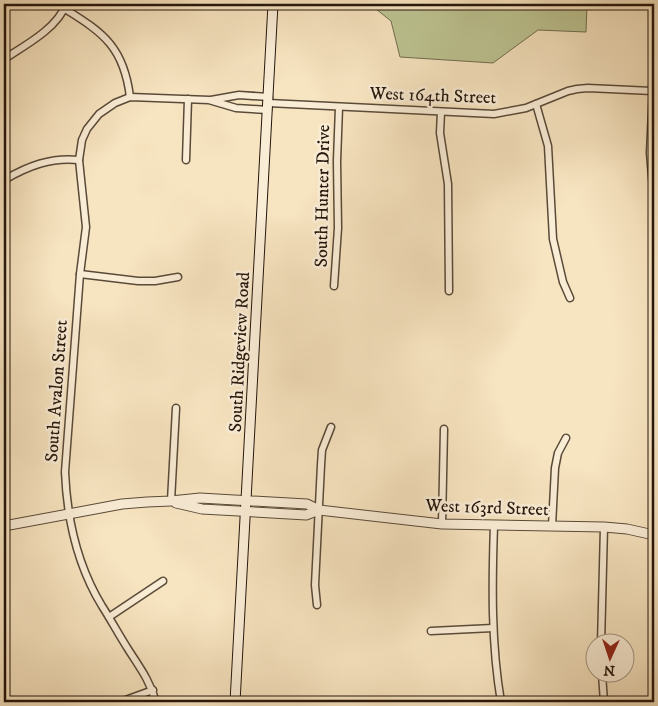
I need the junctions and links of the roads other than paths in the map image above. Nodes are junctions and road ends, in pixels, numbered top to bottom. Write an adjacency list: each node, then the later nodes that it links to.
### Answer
1 (273, 4): 9 (street, South Ridgeview Road)
2 (65, 6): 3 (street); 6 (street)
3 (4, 59)
4 (654, 67): 5 (street)
5 (652, 91): 10 (street, West 164th Street); 16 (street)
6 (130, 97): 7 (street, West 164th Street); 13 (street, West 164th Street)
7 (188, 99): 8 (street, West 164th Street); 14 (street)
8 (210, 100): 9 (street, West 164th Street); 9 (street, West 164th Street)
9 (268, 103): 11 (street, West 164th Street); 27 (street, South Ridgeview Road)
10 (536, 104): 12 (street, West 164th Street); 21 (street)
11 (339, 107): 12 (street, West 164th Street); 19 (street, South Hunter Drive)
12 (441, 112): 20 (street)
13 (79, 160): 15 (street); 17 (street, South Avalon Street)
14 (186, 160)
15 (4, 180)
16 (654, 201)
17 (80, 274): 18 (street); 30 (street, South Avalon Street)
18 (178, 277)
19 (334, 286)
20 (448, 291)
21 (570, 298)
22 (176, 408): 26 (street)
23 (331, 427): 28 (street)
24 (444, 429): 31 (street)
25 (566, 438): 34 (street)
26 (171, 501): 27 (street, West 163rd Street); 29 (street, West 163rd Street); 30 (street, West 163rd Street)
27 (247, 501): 28 (street, West 163rd Street); 29 (street, South Ridgeview Road)
28 (318, 510): 29 (street, West 163rd Street); 31 (street, West 163rd Street); 38 (street)
29 (246, 512): 47 (street, South Ridgeview Road)
30 (69, 515): 33 (street, West 163rd Street); 39 (street, South Avalon Street)
31 (442, 524): 32 (street, West 163rd Street)
32 (494, 525): 34 (street, West 163rd Street); 40 (street)
33 (4, 526)
34 (552, 526): 35 (street, West 163rd Street)
35 (604, 527): 36 (street, West 163rd Street); 42 (street)
36 (654, 535)
37 (163, 581): 39 (street)
38 (317, 605)
39 (109, 617): 44 (street, South Avalon Street)
40 (493, 628): 41 (street); 48 (street)
41 (431, 631)
42 (601, 634)
43 (603, 684): 49 (street)
44 (153, 690): 45 (street); 46 (street, South Avalon Street)
45 (120, 702)
46 (156, 702)
47 (235, 702)
48 (501, 702)
49 (604, 702)

